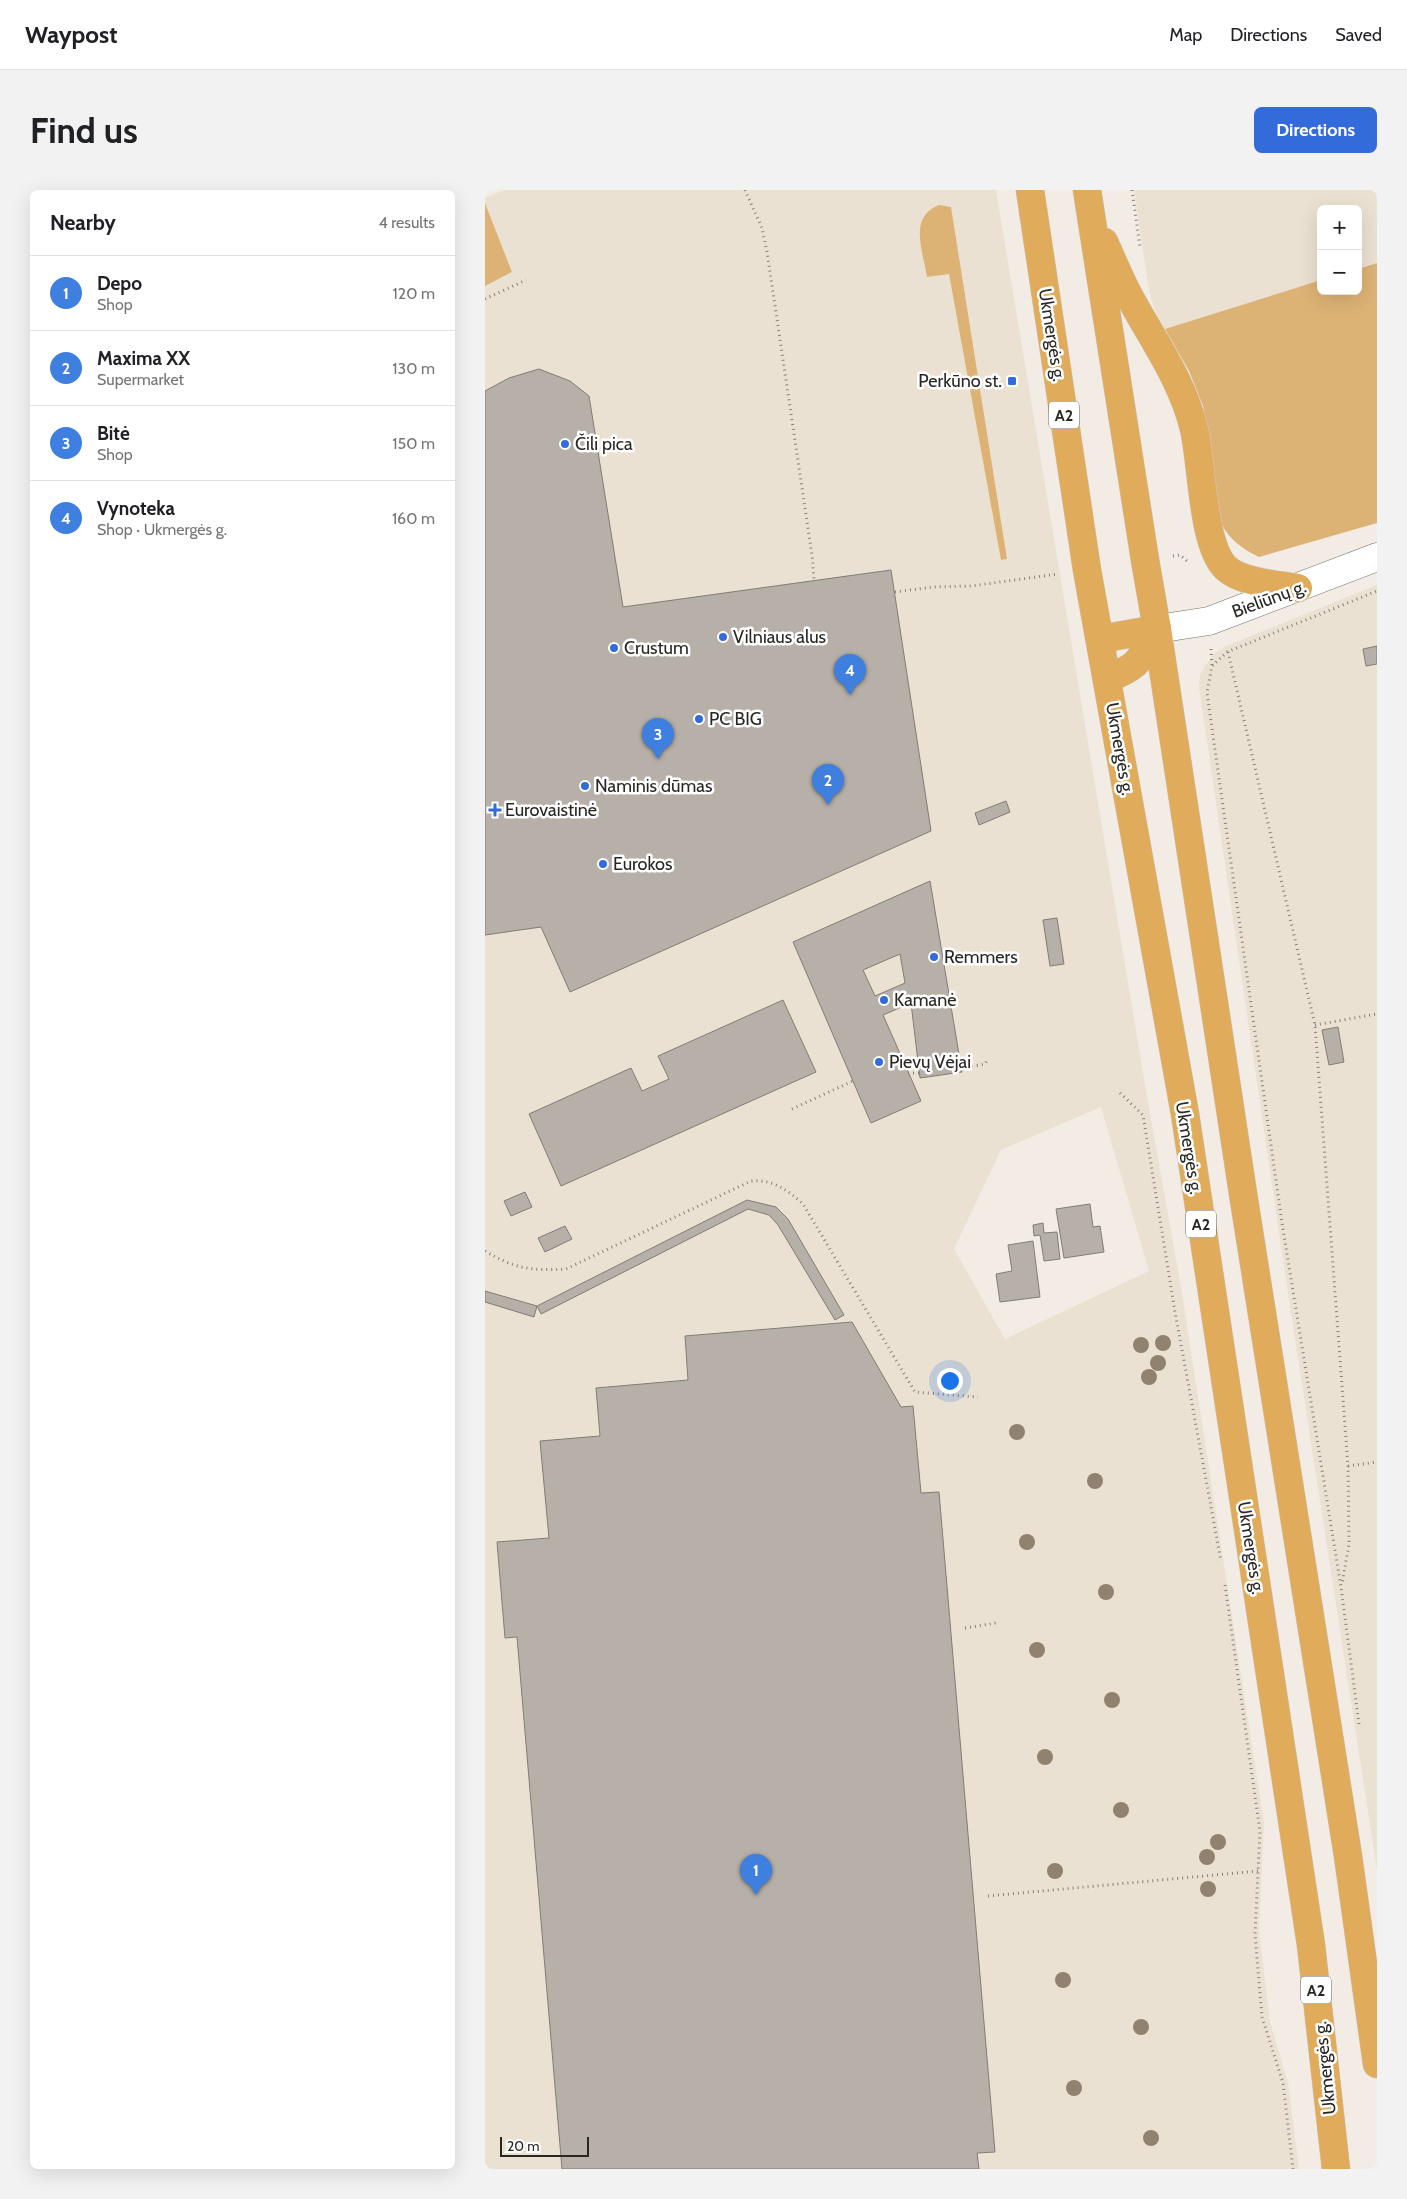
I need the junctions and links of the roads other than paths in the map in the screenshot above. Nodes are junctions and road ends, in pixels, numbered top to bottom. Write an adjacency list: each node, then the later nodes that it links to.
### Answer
1 (1029, 190): 6 (highway, Ukmergės g. / A2)
2 (1089, 202): 4 (highway); 5 (highway)
3 (1377, 558): 4 (street, Bieliūnų g.)
4 (1298, 588): 5 (street, Bieliūnų g.)
5 (1157, 629): 6 (highway); 7 (highway); 8 (highway)
6 (1100, 639): 7 (highway, Ukmergės g. / A2)
7 (1107, 680): 9 (highway, Ukmergės g. / A2)
8 (1377, 2064)
9 (1336, 2169)

